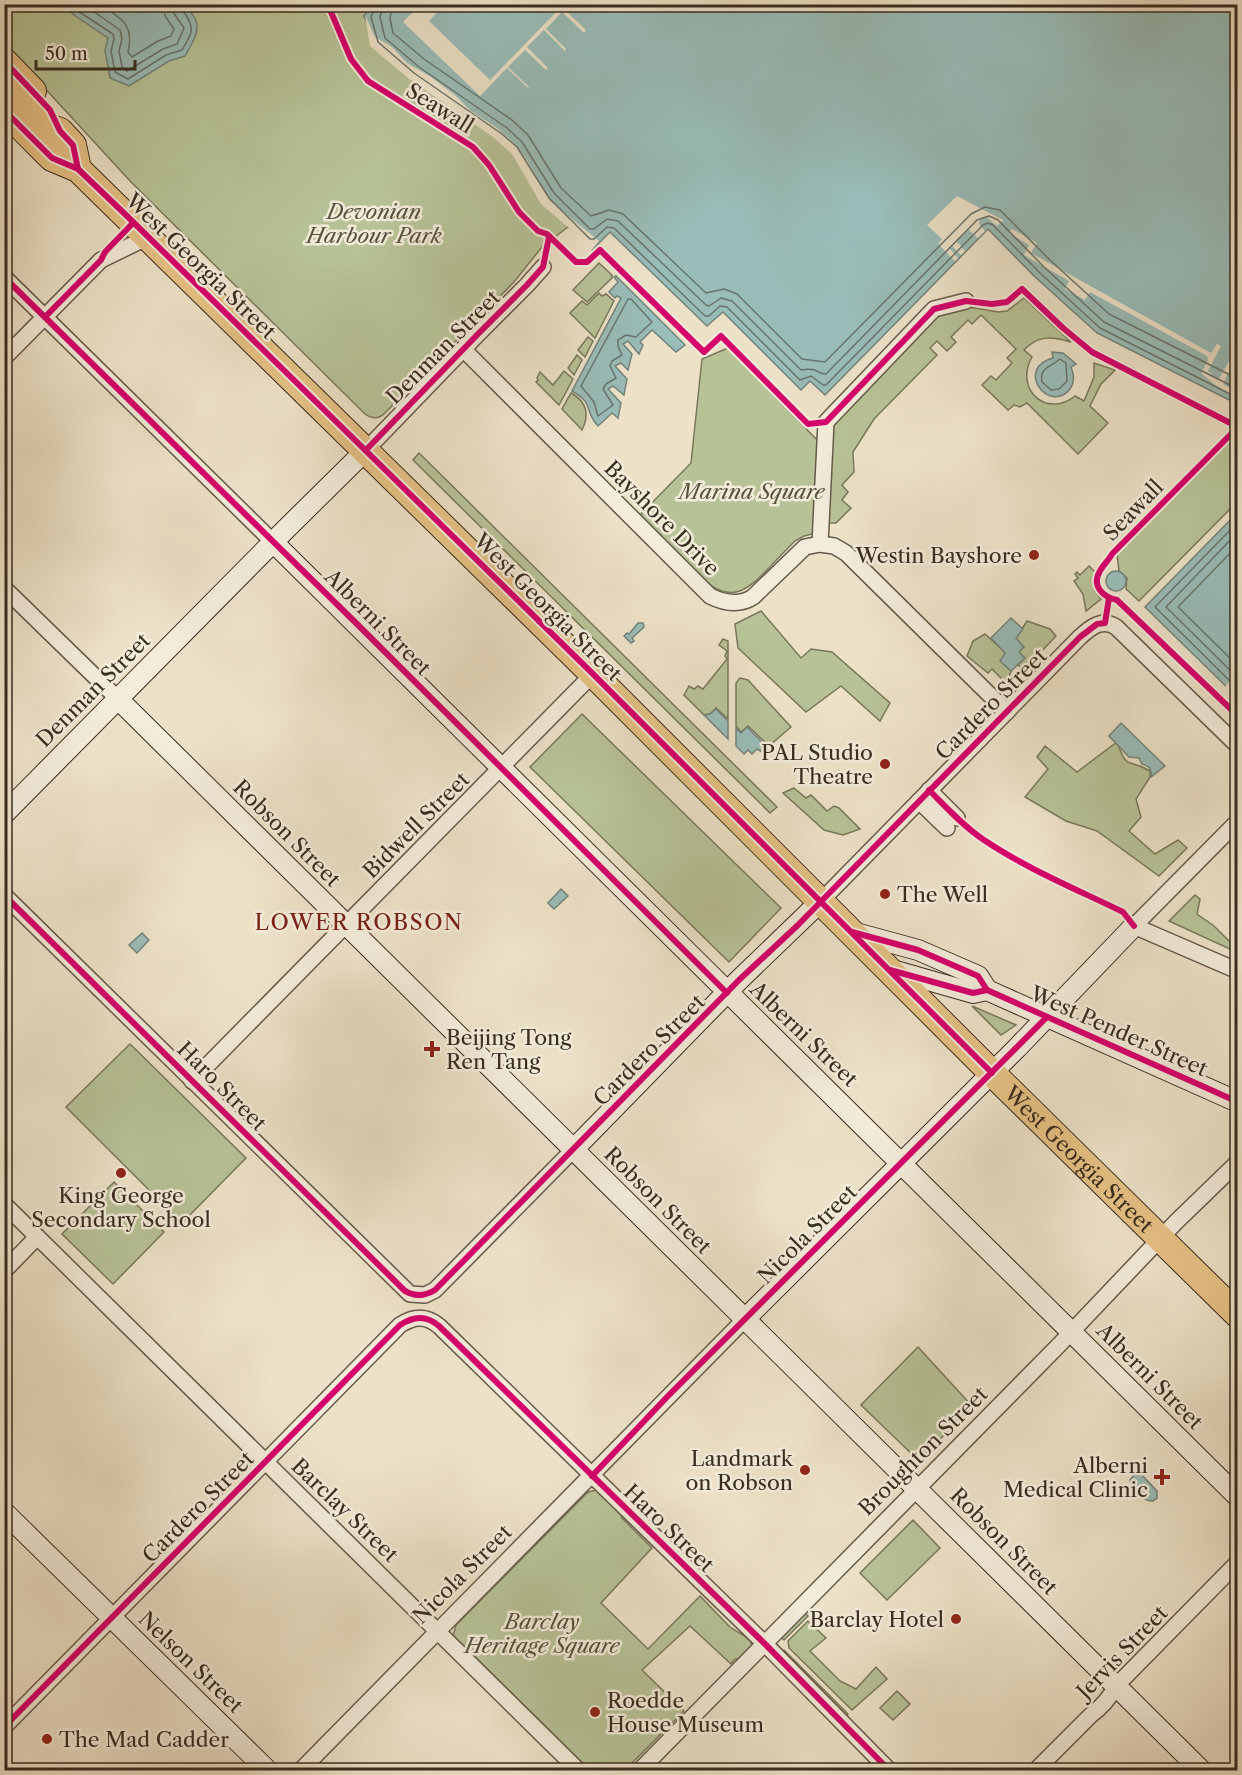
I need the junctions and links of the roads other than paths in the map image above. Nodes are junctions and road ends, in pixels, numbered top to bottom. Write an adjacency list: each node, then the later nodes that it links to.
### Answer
1 (4, 61): 4 (highway)
2 (4, 84): 4 (highway, West Georgia Street)
3 (4, 110): 5 (highway, West Georgia Street)
4 (60, 130): 5 (highway, West Georgia Street)
5 (78, 169): 6 (highway, West Georgia Street)
6 (148, 237): 10 (street); 13 (highway, West Georgia Street)
7 (543, 267): 11 (street, Denman Street)
8 (4, 277): 10 (street, Alberni Street)
9 (966, 301): 15 (street)
10 (45, 317): 12 (street); 14 (street, Alberni Street)
11 (463, 349): 13 (street, Denman Street); 15 (street, Bayshore Drive)
12 (4, 358)
13 (366, 450): 14 (street, Denman Street); 17 (highway, West Georgia Street)
14 (273, 542): 18 (street, Denman Street); 21 (street, Alberni Street)
15 (820, 544): 19 (street)
16 (4, 588): 18 (street, Robson Street)
17 (593, 674): 21 (street, Bidwell Street); 27 (highway, West Georgia Street)
18 (118, 699): 23 (street, Denman Street); 28 (street, Robson Street)
19 (1007, 712): 20 (street, Cardero Street); 22 (street, Cardero Street)
20 (1238, 746)
21 (501, 768): 28 (street, Bidwell Street); 34 (street, Alberni Street)
22 (924, 796): 25 (street); 27 (street, Cardero Street)
23 (4, 814)
24 (1238, 821): 29 (street, Nicola Street)
25 (952, 823)
26 (4, 895): 37 (street, Haro Street)
27 (821, 901): 30 (highway, West Georgia Street); 34 (street, Cardero Street)
28 (346, 925): 37 (street, Bidwell Street); 39 (street, Robson Street)
29 (1134, 926): 32 (street); 35 (street, Nicola Street)
30 (852, 932): 31 (highway, West Georgia Street); 33 (street, West Pender Street)
31 (887, 969): 33 (street, West Pender Street); 36 (highway, West Georgia Street)
32 (1238, 971)
33 (987, 990): 35 (street, West Pender Street)
34 (727, 993): 39 (street, Cardero Street); 41 (street, Alberni Street)
35 (1047, 1017): 36 (street, Nicola Street); 38 (street, West Pender Street)
36 (992, 1073): 41 (street, Nicola Street); 44 (highway, West Georgia Street)
37 (192, 1081): 46 (street, Haro Street)
38 (1238, 1102)
39 (573, 1150): 46 (street, Cardero Street); 49 (street, Robson Street)
40 (1238, 1162): 44 (street, Broughton Street)
41 (901, 1163): 49 (street, Nicola Street); 50 (street, Alberni Street)
42 (4, 1204): 43 (street, Barclay Street)
43 (37, 1237): 45 (street); 51 (street, Barclay Street)
44 (1160, 1239): 47 (highway, West Georgia Street); 50 (street, Broughton Street)
45 (4, 1271)
46 (419, 1295)
47 (1238, 1315)
48 (419, 1318): 51 (street, Cardero Street); 52 (street, Haro Street)
49 (745, 1319): 52 (street, Nicola Street); 53 (street, Robson Street)
50 (1071, 1332): 53 (street, Broughton Street); 54 (street, Alberni Street)
51 (266, 1462): 57 (street, Cardero Street); 58 (street, Barclay Street)
52 (592, 1476): 58 (street, Nicola Street); 59 (street, Haro Street)
53 (917, 1488): 59 (street, Broughton Street); 60 (street, Robson Street)
54 (1238, 1497)
55 (4, 1512): 57 (street, Nelson Street)
56 (1238, 1562): 60 (street, Jervis Street)
57 (111, 1617): 61 (street, Cardero Street); 63 (street, Nelson Street)
58 (437, 1632): 64 (street, Nicola Street); 65 (street, Barclay Street)
59 (765, 1644): 66 (street, Broughton Street); 67 (street, Haro Street)
60 (1116, 1686): 62 (street, Jervis Street); 68 (street, Robson Street)
61 (4, 1727)
62 (1038, 1768)
63 (267, 1770)
64 (301, 1770)
65 (578, 1770)
66 (640, 1770)
67 (890, 1770)
68 (1201, 1770)

